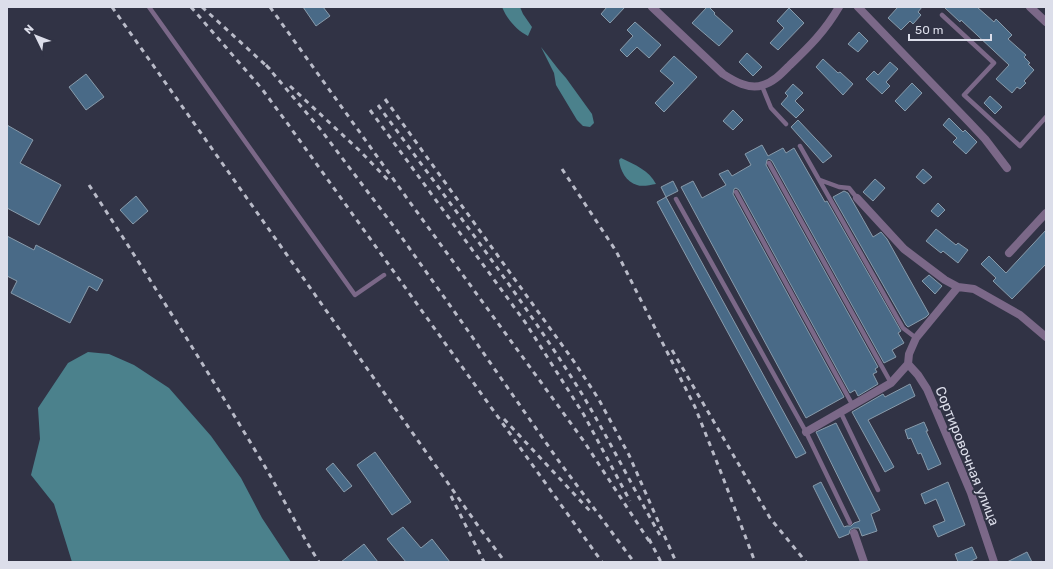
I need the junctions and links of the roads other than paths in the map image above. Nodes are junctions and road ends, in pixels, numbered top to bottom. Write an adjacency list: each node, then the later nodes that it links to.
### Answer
1 (149, 7): 20 (lane)
2 (652, 7): 8 (street)
3 (839, 7): 8 (street)
4 (858, 7): 13 (street)
5 (1030, 7): 7 (street)
6 (942, 15): 9 (lane)
7 (1046, 22)
8 (762, 86): 10 (lane)
9 (1046, 117)
10 (786, 124)
11 (800, 146): 14 (lane)
12 (769, 163): 25 (lane)
13 (1007, 168)
14 (820, 180): 16 (lane); 23 (lane)
15 (736, 192): 26 (lane)
16 (857, 198): 21 (street)
17 (676, 199): 28 (lane)
18 (1046, 213): 19 (street)
19 (1009, 253)
20 (384, 275)
21 (958, 288): 22 (street); 23 (street)
22 (1046, 337)
23 (916, 338): 24 (street)
24 (908, 364): 25 (street); 33 (street, Сортировочная улица)
25 (891, 383): 26 (street)
26 (852, 404): 27 (street)
27 (840, 411): 28 (street); 29 (lane)
28 (806, 432): 30 (lane)
29 (878, 490)
30 (850, 523)
31 (854, 533): 32 (street)
32 (864, 562)
33 (994, 562)

